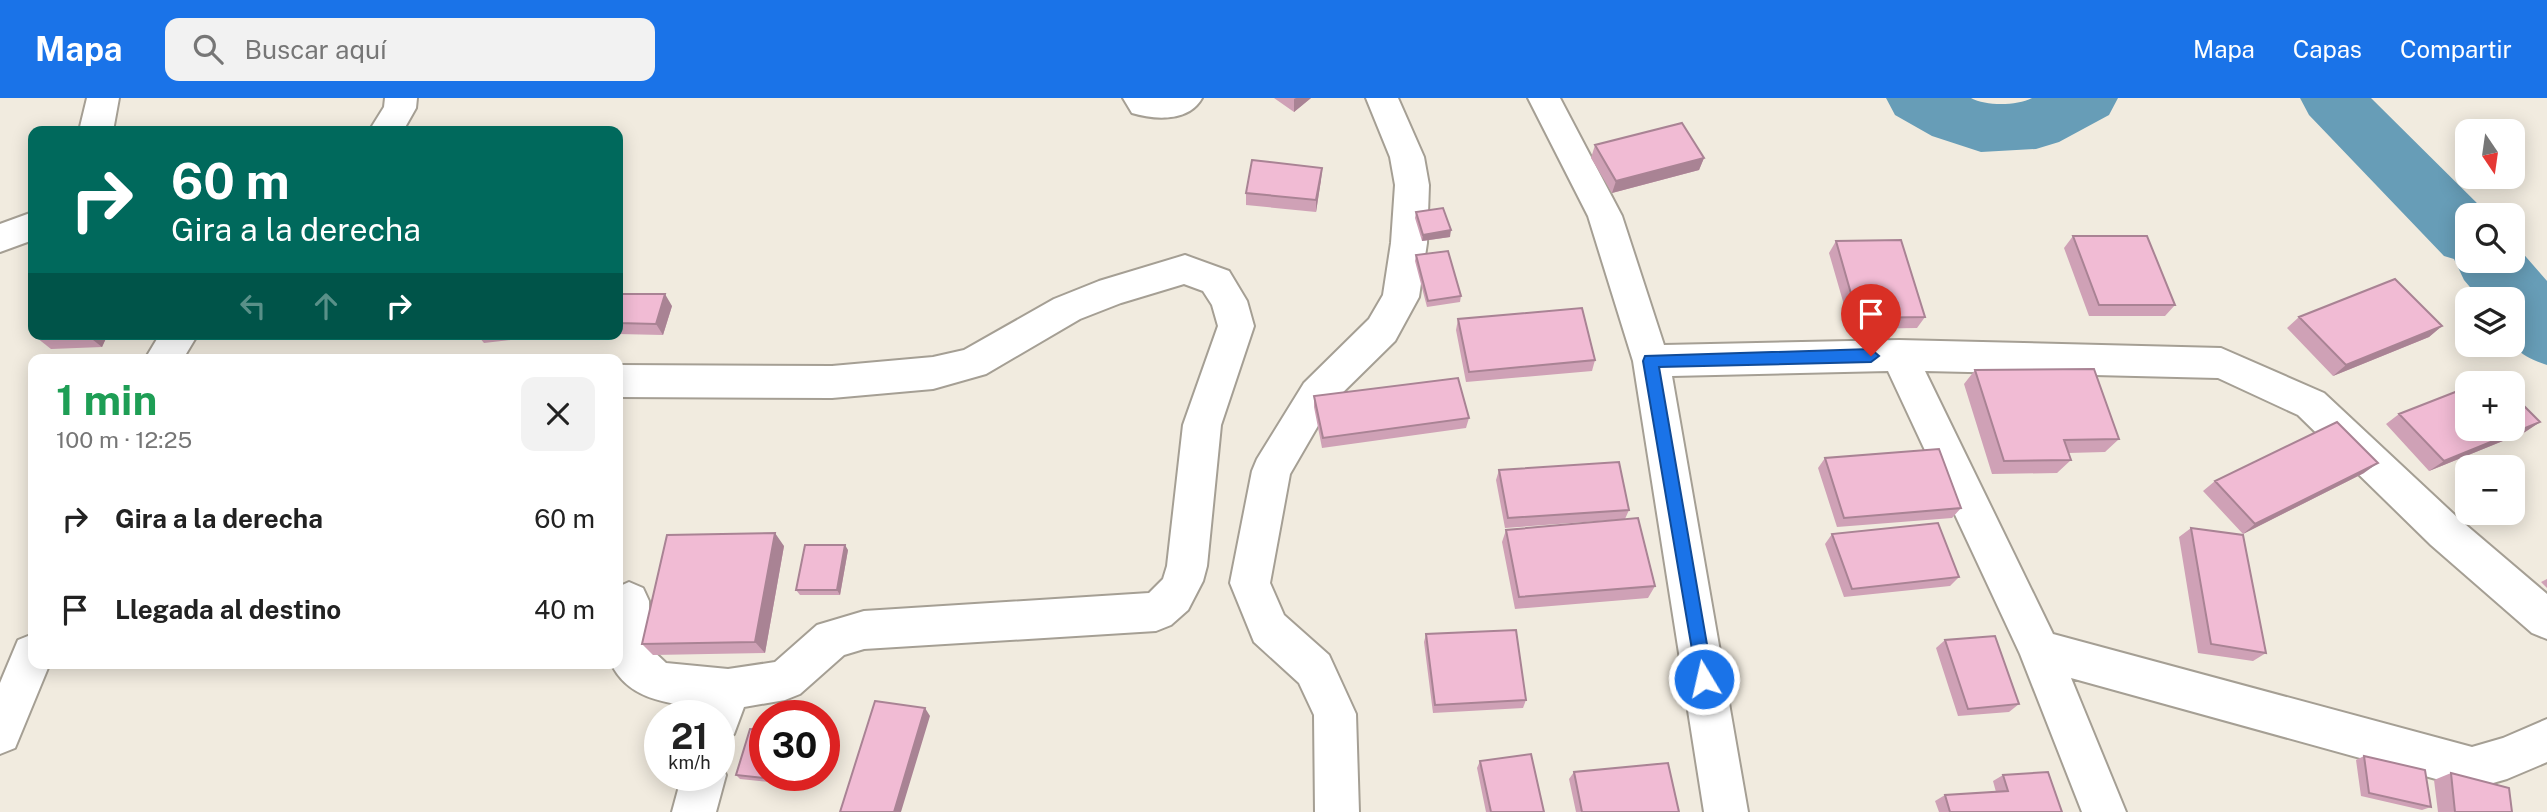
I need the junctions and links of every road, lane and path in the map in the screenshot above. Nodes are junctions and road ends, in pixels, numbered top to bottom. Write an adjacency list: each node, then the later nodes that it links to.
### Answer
1 (103, 98): 7 (street)
2 (401, 98): 8 (street)
3 (1139, 98): 4 (street)
4 (1186, 98)
5 (1382, 98): 24 (street)
6 (1544, 98): 12 (street)
7 (97, 126)
8 (389, 126)
9 (28, 228): 10 (street)
10 (0, 238)
11 (1899, 355): 12 (street); 15 (street); 16 (street)
12 (1651, 361): 25 (street)
13 (623, 380): 19 (street)
14 (629, 601): 18 (street)
15 (2547, 620)
16 (2039, 650): 21 (street); 26 (street)
17 (28, 666): 20 (street)
18 (711, 700)
19 (733, 700)
20 (0, 733)
21 (2547, 740)
22 (700, 791): 23 (street)
23 (694, 812)
24 (1337, 812)
25 (1726, 812)
26 (2104, 812)

